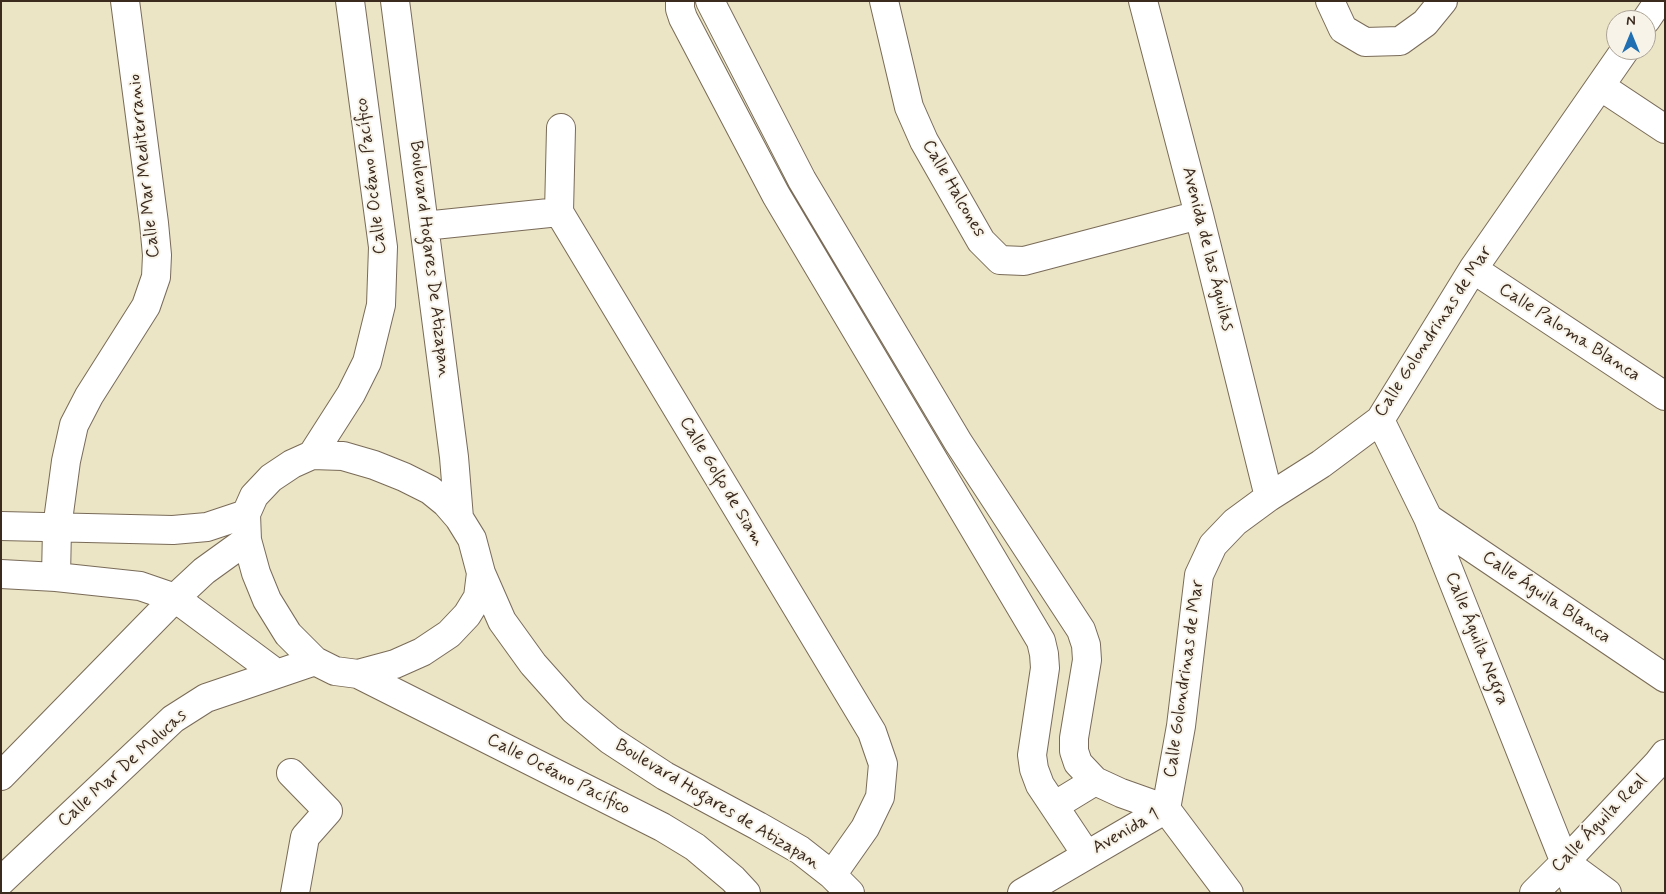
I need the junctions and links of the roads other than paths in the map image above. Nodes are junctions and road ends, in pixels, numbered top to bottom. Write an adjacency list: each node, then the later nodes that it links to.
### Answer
1 (125, 1): 30 (street, Calle Mar Mediterranio)
2 (350, 1): 23 (street, Calle Océano Pacífico)
3 (395, 1): 18 (street, Boulevard Hogares De Atizapan)
4 (680, 1): 15 (street)
5 (710, 1): 14 (street)
6 (884, 1): 17 (street, Calle Halcones)
7 (1143, 1): 17 (street, Avenida de las Águilas)
8 (1330, 1): 9 (street)
9 (1444, 1)
10 (1618, 60): 11 (street, Calle Golondrinas de Mar)
11 (1600, 86): 13 (street); 19 (street, Calle Golondrinas de Mar)
12 (561, 128): 16 (street)
13 (1665, 129)
14 (802, 180): 15 (street); 22 (street)
15 (776, 195): 24 (street)
16 (559, 212): 18 (street); 50 (street, Calle Golfo de Siam)
17 (1199, 215): 25 (street, Avenida de las Águilas)
18 (424, 226): 26 (street, Boulevard Hogares De Atizapan)
19 (1473, 269): 20 (street, Calle Paloma Blanca); 21 (street, Calle Golondrinas de Mar)
20 (1665, 396)
21 (1380, 420): 25 (street, Calle Golondrinas de Mar); 27 (street, Calle Águila Negra)
22 (958, 442): 24 (street); 35 (street)
23 (312, 455): 26 (street); 29 (street)
24 (932, 458): 36 (street)
25 (1269, 497): 46 (street, Calle Golondrinas de Mar)
26 (459, 518): 31 (street)
27 (1428, 518): 40 (street, Calle Águila Blanca); 48 (street, Calle Águila Negra)
28 (1, 526): 30 (street)
29 (246, 527): 30 (street); 34 (street); 37 (street)
30 (57, 528): 33 (street, Calle Mar Mediterranio)
31 (481, 572): 39 (street); 50 (street, Boulevard Hogares de Atizapan)
32 (1, 574): 33 (street)
33 (56, 577): 34 (street)
34 (175, 598): 38 (street); 43 (street)
35 (1081, 630): 36 (street); 44 (street)
36 (1041, 641): 45 (street)
37 (315, 661): 38 (street, Calle Mar De Molucas); 39 (street)
38 (276, 673): 49 (street, Calle Mar De Molucas)
39 (358, 674): 52 (street, Calle Océano Pacífico)
40 (1665, 678)
41 (1665, 754): 48 (street, Calle Águila Real)
42 (291, 773): 51 (street)
43 (1, 776)
44 (1095, 781): 45 (street); 46 (street)
45 (1054, 806): 47 (street)
46 (1166, 809): 47 (street, Avenida 1); 54 (street, Avenida 1)
47 (1086, 854): 53 (street, Avenida 1)
48 (1565, 862): 55 (street, Calle Águila Real); 56 (street, Calle Águila Negra); 57 (street)
49 (1, 881)
50 (841, 884)
51 (296, 893)
52 (746, 893)
53 (1022, 893)
54 (1229, 893)
55 (1534, 893)
56 (1577, 893)
57 (1607, 893)

